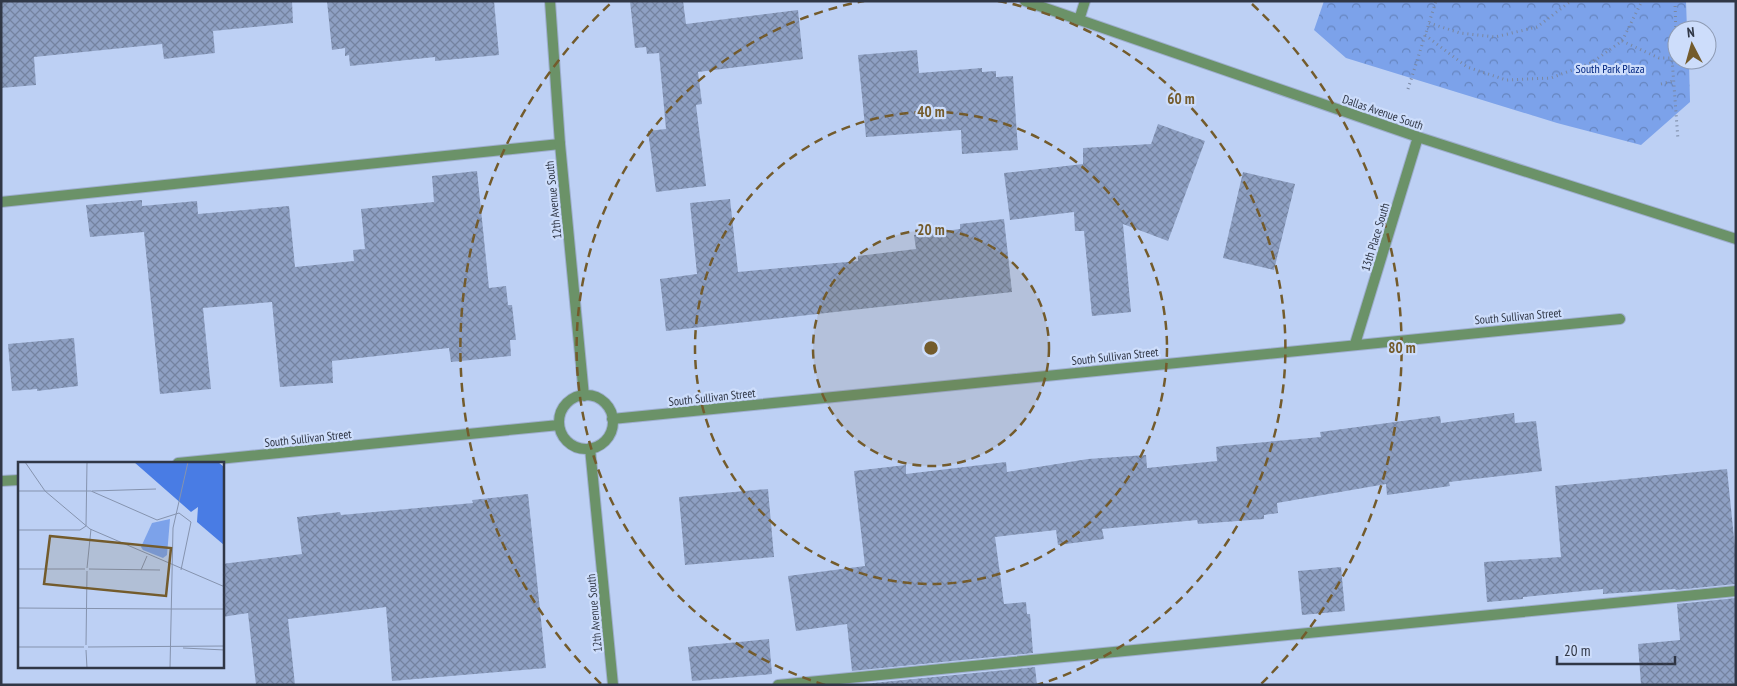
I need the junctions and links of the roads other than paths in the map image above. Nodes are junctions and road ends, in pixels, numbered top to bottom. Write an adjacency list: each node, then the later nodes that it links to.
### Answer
1 (550, 1): 6 (street, 12th Avenue South)
2 (1025, 1): 4 (street, Dallas Avenue South)
3 (1085, 1): 4 (street)
4 (1079, 20): 5 (street, Dallas Avenue South)
5 (1418, 137): 8 (street, Dallas Avenue South); 10 (street, 13th Place South)
6 (560, 144): 7 (street); 11 (street, 12th Avenue South)
7 (1, 202)
8 (1736, 239)
9 (1620, 318): 10 (street, South Sullivan Street)
10 (1355, 344): 12 (street, South Sullivan Street)
11 (584, 396): 12 (street); 13 (street)
12 (612, 419): 14 (street)
13 (559, 425): 14 (street); 15 (street, South Sullivan Street)
14 (590, 448): 19 (street, 12th Avenue South)
15 (198, 462)
16 (18, 480): 17 (street)
17 (1, 482)
18 (1736, 591): 20 (street)
19 (613, 685)
20 (778, 685)

